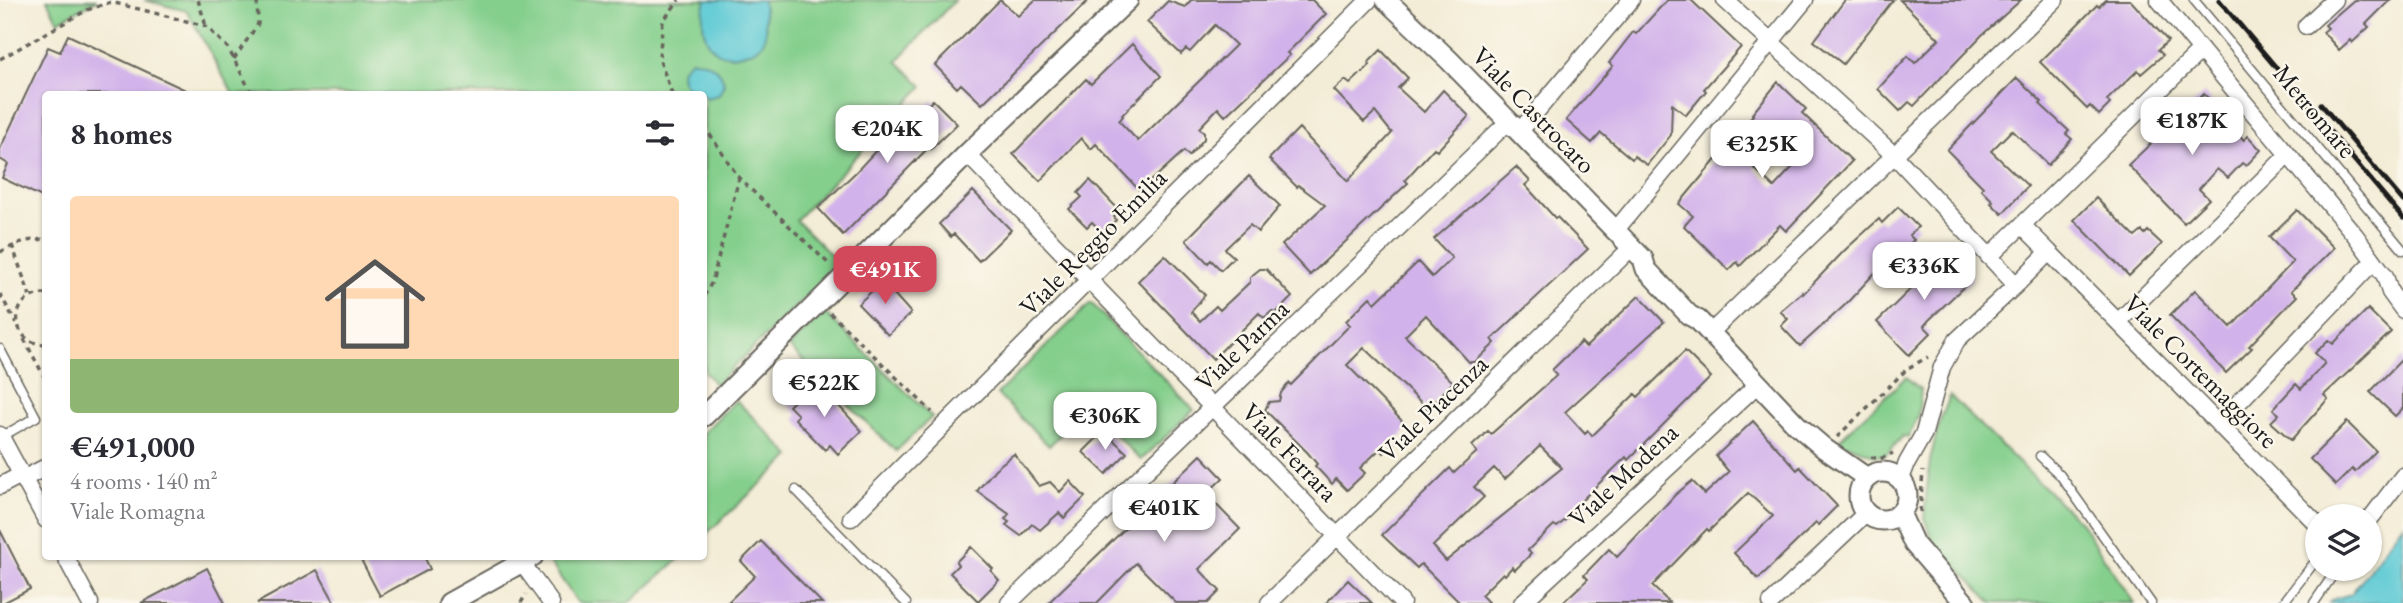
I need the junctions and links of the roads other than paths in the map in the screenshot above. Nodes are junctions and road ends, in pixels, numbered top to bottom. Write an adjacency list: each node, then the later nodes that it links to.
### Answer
1 (1128, 0): 15 (street)
2 (1369, 0): 26 (street, Viale Reggio Emilia)
3 (1386, 0): 14 (street, Viale Castrocaro)
4 (1632, 0): 14 (street, Viale Parma)
5 (1725, 0): 12 (street)
6 (1805, 0): 12 (street)
7 (2054, 0): 16 (street)
8 (2158, 0): 13 (street)
9 (2194, 0): 20 (lane, Metromare)
10 (2334, 0): 11 (street)
11 (2306, 26)
12 (1770, 41): 16 (street); 19 (street)
13 (2201, 50): 17 (street); 18 (street)
14 (1514, 127): 19 (street, Viale Castrocaro); 35 (street, Viale Parma)
15 (967, 154): 26 (street, Viale Ferrara); 34 (street)
16 (1895, 156): 23 (street); 31 (street)
17 (2287, 156): 24 (street); 30 (street)
18 (2022, 225): 21 (street, Viale Cortemaggiore); 23 (street)
19 (1615, 231): 22 (street, Viale Castrocaro)
20 (2403, 250)
21 (2049, 252): 27 (street); 30 (street, Viale Cortemaggiore)
22 (1637, 254): 31 (street, Viale Castrocaro); 53 (street, Viale Piacenza)
23 (1989, 257): 27 (street)
24 (2374, 261): 25 (street); 36 (street)
25 (2385, 276): 28 (street); 29 (street)
26 (1090, 280): 35 (street, Viale Ferrara); 51 (street, Viale Reggio Emilia)
27 (2015, 285): 43 (street)
28 (2403, 286)
29 (2403, 310)
30 (2118, 322): 36 (street, Viale Cortemaggiore)
31 (1704, 326): 33 (street, Viale Castrocaro)
32 (0, 349): 37 (lane)
33 (1758, 384): 42 (street, Viale Castrocaro); 65 (street, Viale Modena)
34 (707, 406)
35 (1212, 407): 53 (street, Viale Ferrara); 62 (street, Viale Parma)
36 (2218, 424): 47 (street, Viale Cortemaggiore)
37 (0, 436): 41 (street)
38 (2040, 456): 68 (lane)
39 (42, 469): 41 (street)
40 (2403, 476): 46 (street)
41 (22, 477): 44 (street); 48 (street)
42 (1867, 478): 43 (street); 49 (street)
43 (1901, 479): 50 (street)
44 (0, 486)
45 (796, 490): 52 (lane)
46 (2382, 504)
47 (2305, 512)
48 (42, 513)
49 (1866, 513): 50 (street); 66 (street)
50 (1900, 513): 67 (street)
51 (851, 518): 52 (lane)
52 (837, 532): 61 (lane)
53 (1337, 536): 63 (street, Viale Piacenza); 64 (street, Viale Ferrara)
54 (67, 560): 58 (street)
55 (528, 560): 59 (street); 60 (street)
56 (2305, 575): 69 (lane)
57 (2329, 581): 70 (lane)
58 (90, 603)
59 (449, 603)
60 (551, 603)
61 (906, 603)
62 (1009, 603)
63 (1269, 603)
64 (1402, 603)
65 (1522, 603)
66 (1771, 603)
67 (1965, 603)
68 (2151, 603)
69 (2283, 603)
70 (2314, 603)

